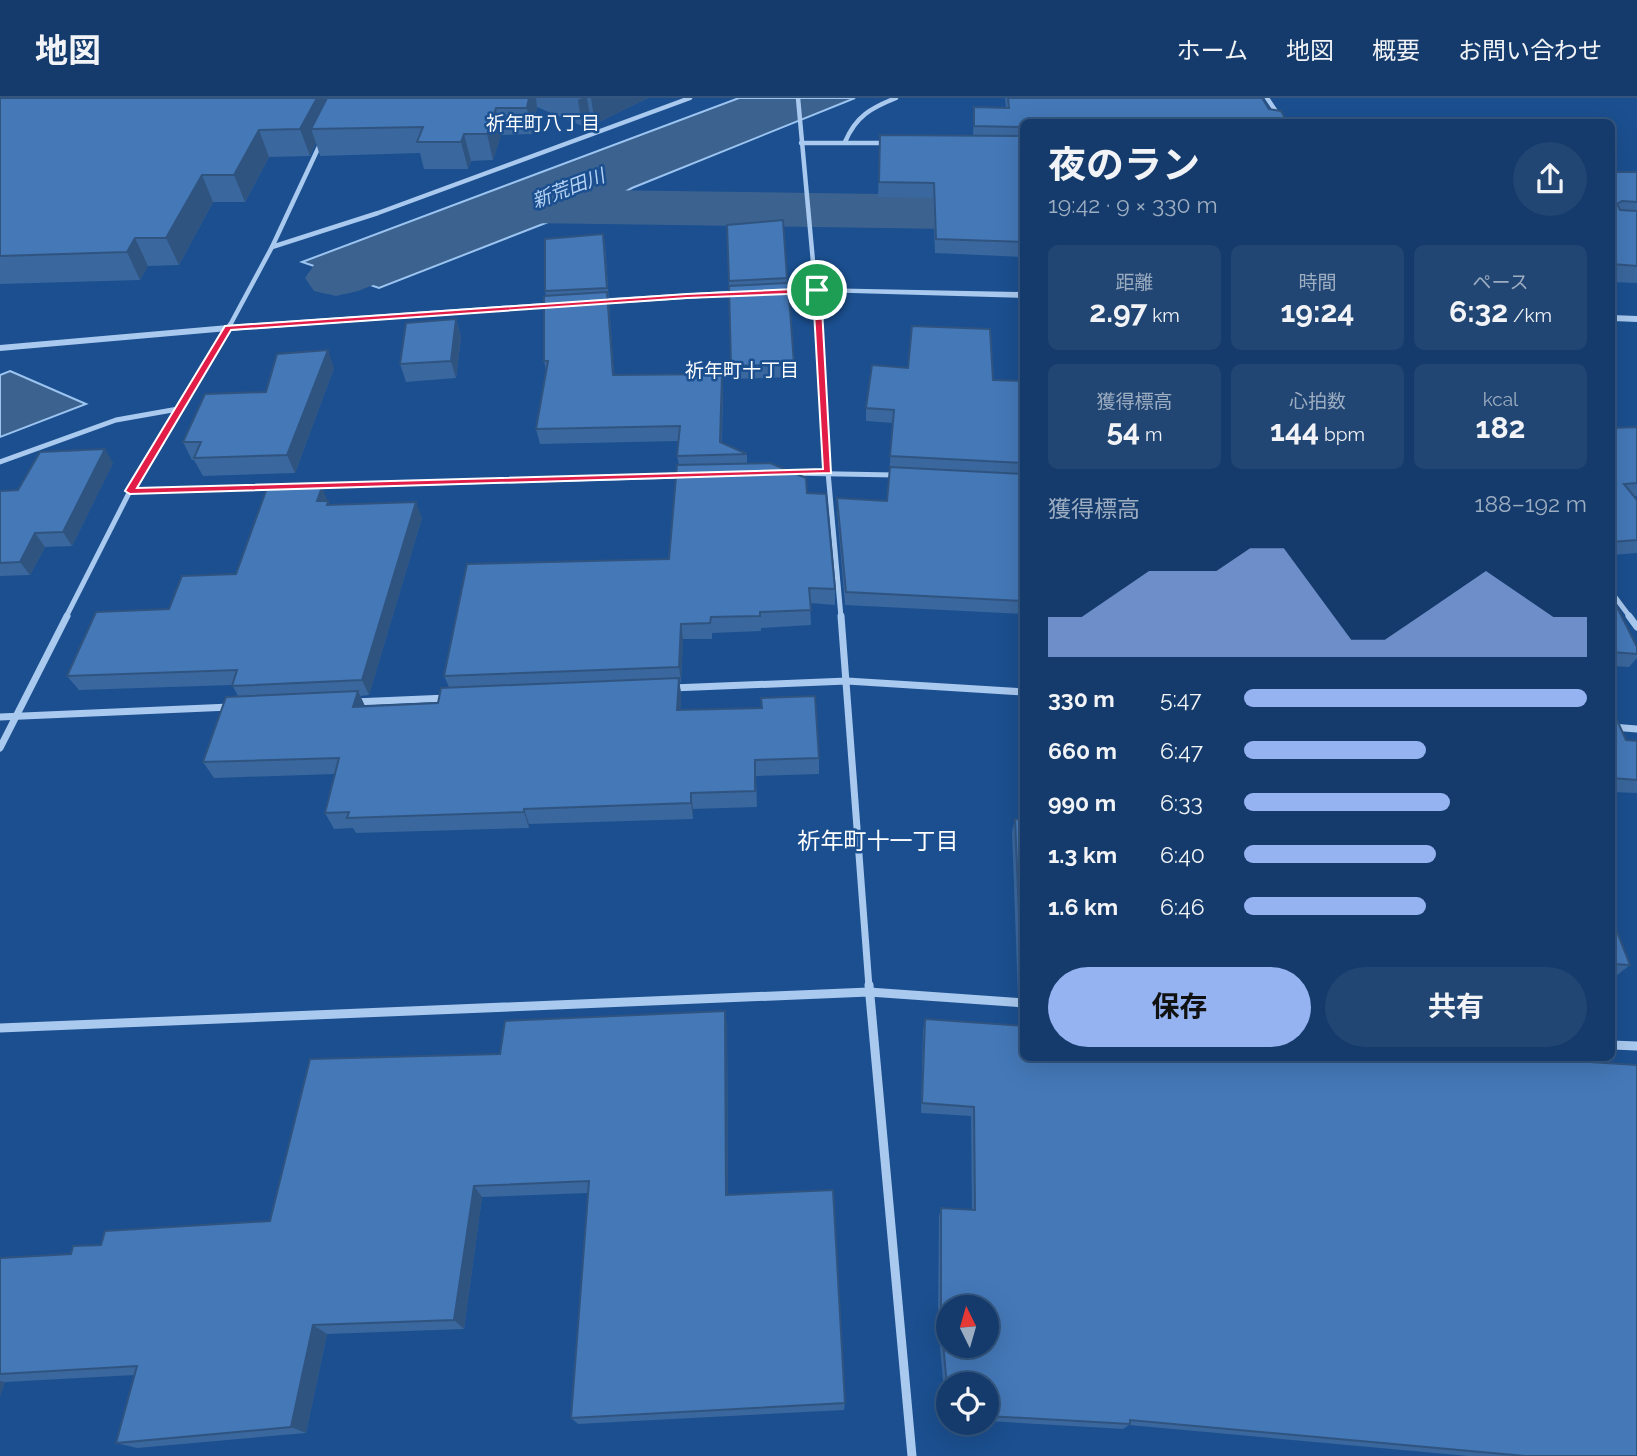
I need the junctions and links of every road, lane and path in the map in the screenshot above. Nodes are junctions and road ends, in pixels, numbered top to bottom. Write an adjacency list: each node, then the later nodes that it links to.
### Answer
1 (690, 98): 10 (street)
2 (798, 98): 7 (street)
3 (896, 98): 8 (street)
4 (1267, 98): 5 (street)
5 (1281, 119)
6 (324, 135): 10 (street)
7 (801, 142): 8 (street); 11 (street)
8 (845, 142): 9 (street)
9 (900, 143)
10 (272, 247): 19 (street)
11 (817, 290): 13 (street); 14 (street); 23 (street)
12 (752, 293): 15 (street)
13 (765, 293)
14 (1020, 295)
15 (590, 303)
16 (562, 305): 19 (street)
17 (1615, 318): 18 (street)
18 (1637, 319)
19 (228, 328): 20 (street); 21 (street)
20 (0, 348)
21 (178, 408): 22 (street); 27 (street)
22 (0, 462)
23 (828, 471): 24 (street); 26 (street); 30 (street)
24 (773, 473)
25 (691, 475): 27 (street)
26 (906, 476)
27 (130, 491): 36 (street)
28 (1615, 597): 29 (street)
29 (1637, 627)
30 (847, 681): 31 (street); 32 (street); 41 (street)
31 (668, 689)
32 (1020, 692)
33 (462, 698): 34 (street)
34 (352, 702)
35 (242, 707): 36 (street)
36 (16, 716): 37 (street); 40 (street)
37 (0, 717)
38 (1615, 727): 39 (street)
39 (1637, 729)
40 (0, 748)
41 (869, 992): 42 (street); 43 (street); 46 (street)
42 (1020, 1003)
43 (0, 1028)
44 (1615, 1045): 45 (street)
45 (1637, 1046)
46 (912, 1456)

